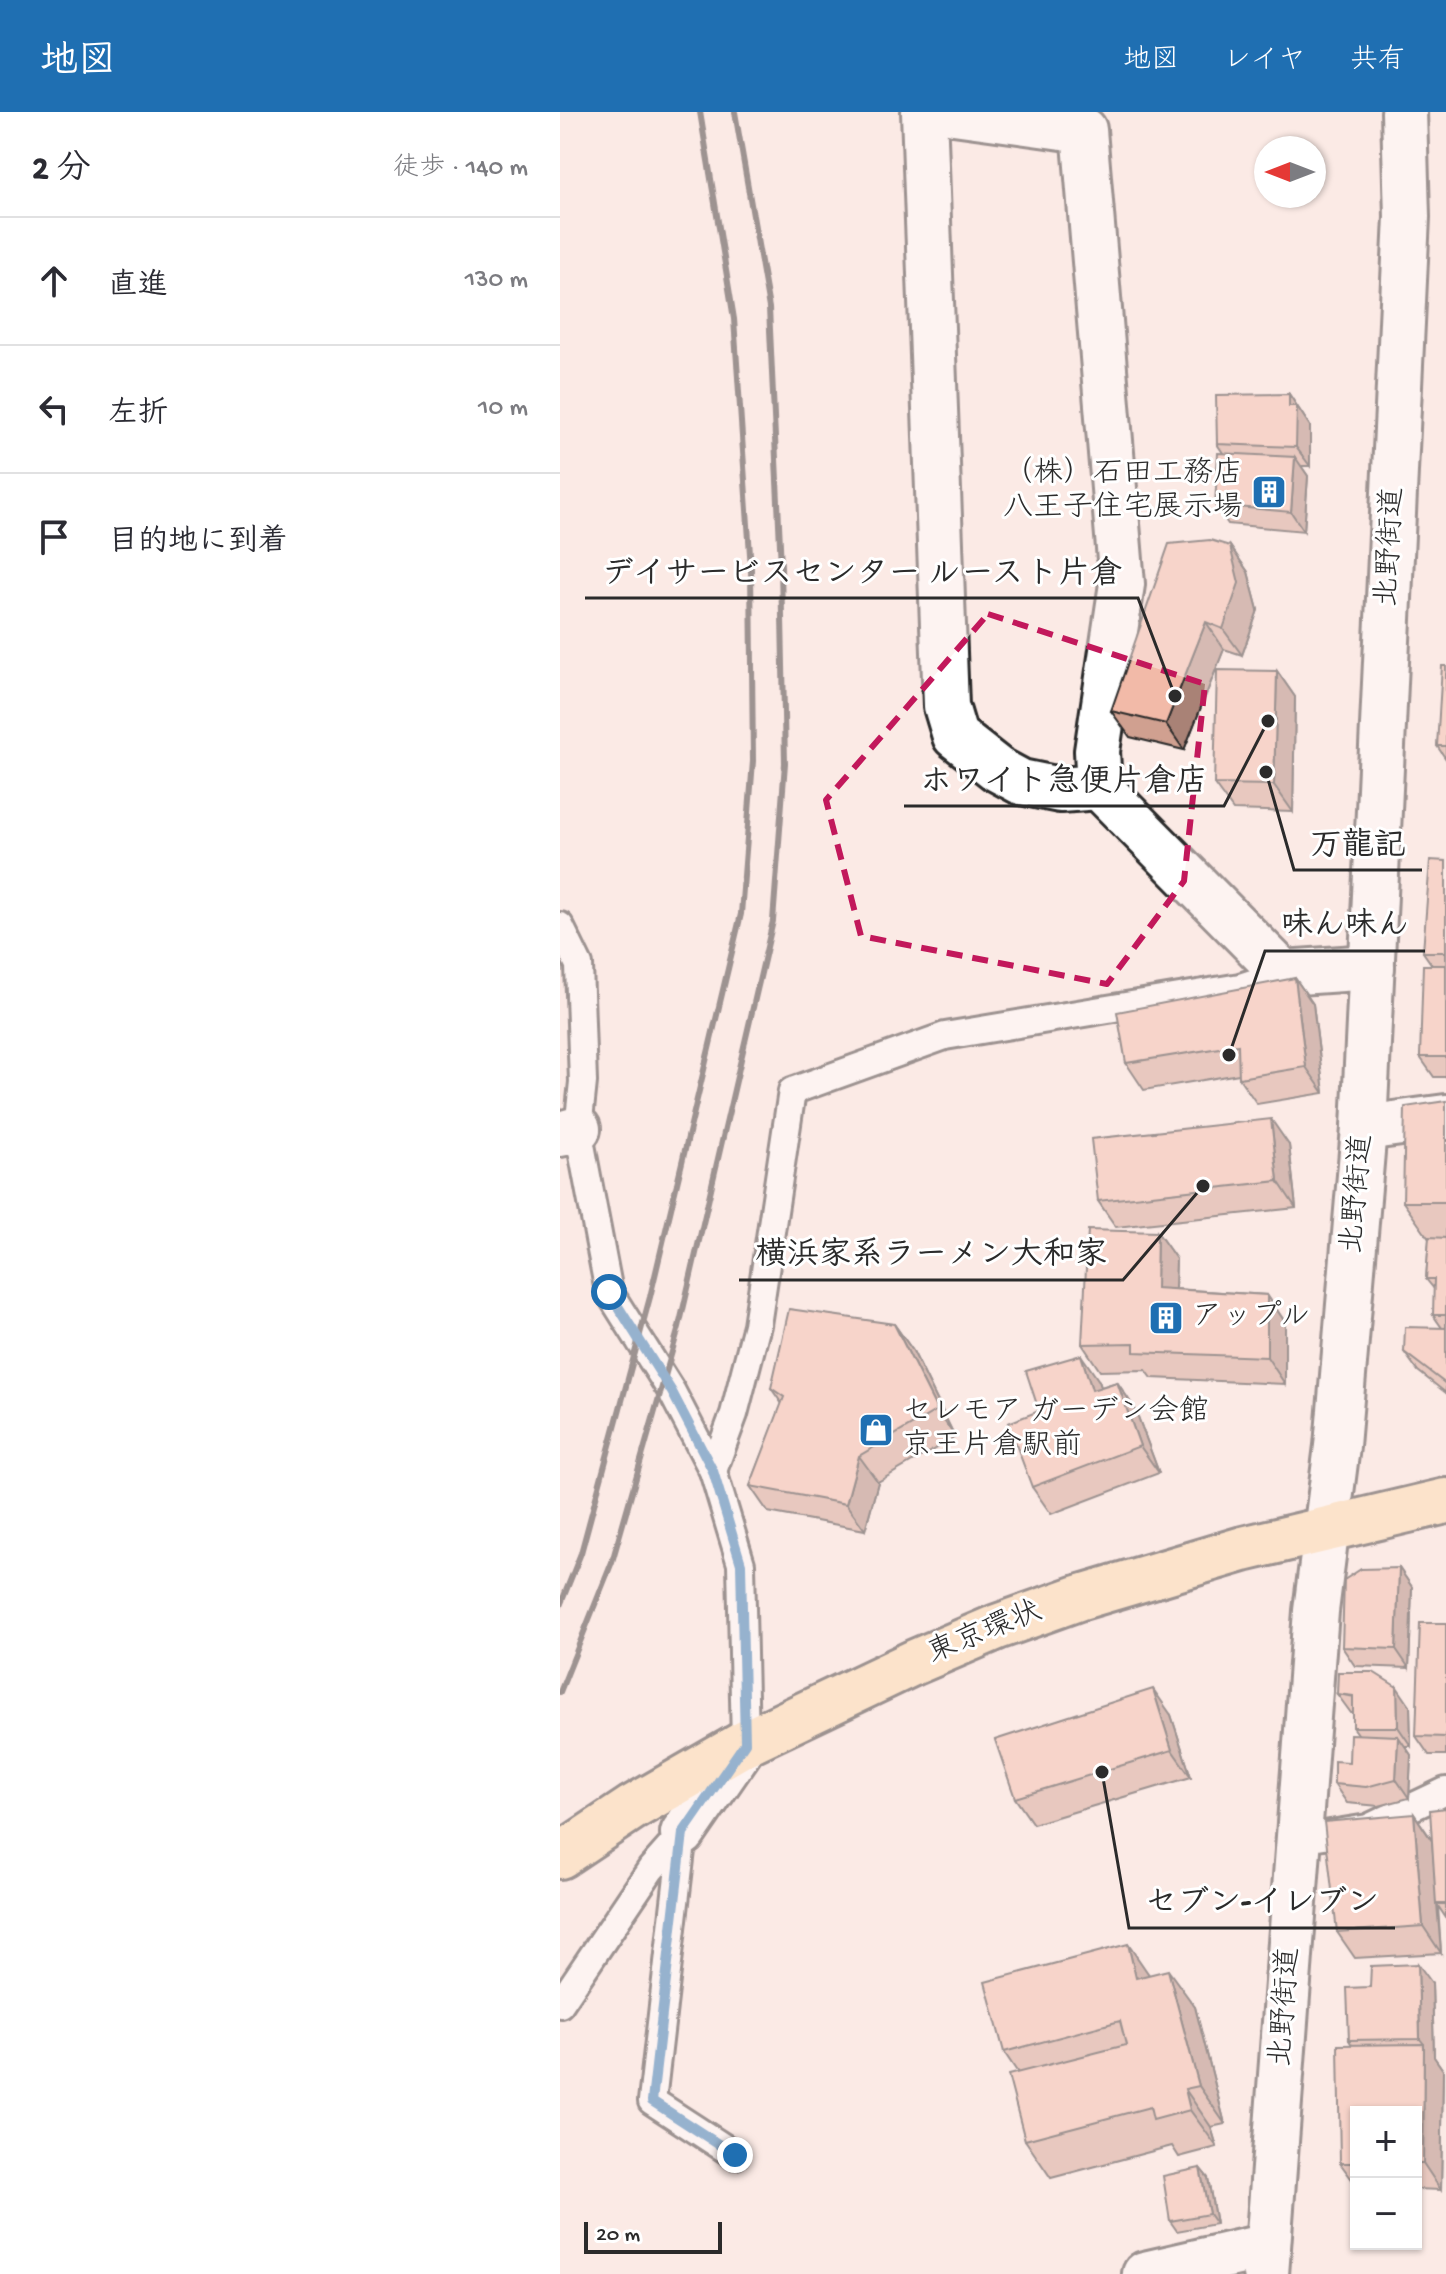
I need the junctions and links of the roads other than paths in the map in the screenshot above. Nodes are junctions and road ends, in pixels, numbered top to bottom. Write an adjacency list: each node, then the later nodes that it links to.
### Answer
1 (924, 112): 4 (street)
2 (954, 112): 4 (street)
3 (1404, 112): 6 (street, 北野街道)
4 (1099, 787): 7 (street)
5 (560, 926): 10 (lane)
6 (1372, 967): 7 (street); 9 (street, 北野街道)
7 (1283, 973): 11 (lane)
8 (1446, 1117): 9 (street)
9 (1364, 1128): 13 (street, 北野街道)
10 (569, 1132): 11 (lane)
11 (713, 1471): 14 (lane)
12 (1446, 1501): 13 (highway, 東京環状)
13 (1326, 1528): 14 (highway, 東京環状); 17 (street, 北野街道)
14 (745, 1743): 16 (street); 18 (highway, 東京環状)
15 (1446, 1791): 17 (lane)
16 (683, 1833): 19 (lane); 20 (lane)
17 (1299, 1839): 21 (street, 北野街道)
18 (560, 1856)
19 (560, 2004)
20 (735, 2155)
21 (1267, 2260): 22 (street)
22 (1145, 2274)

